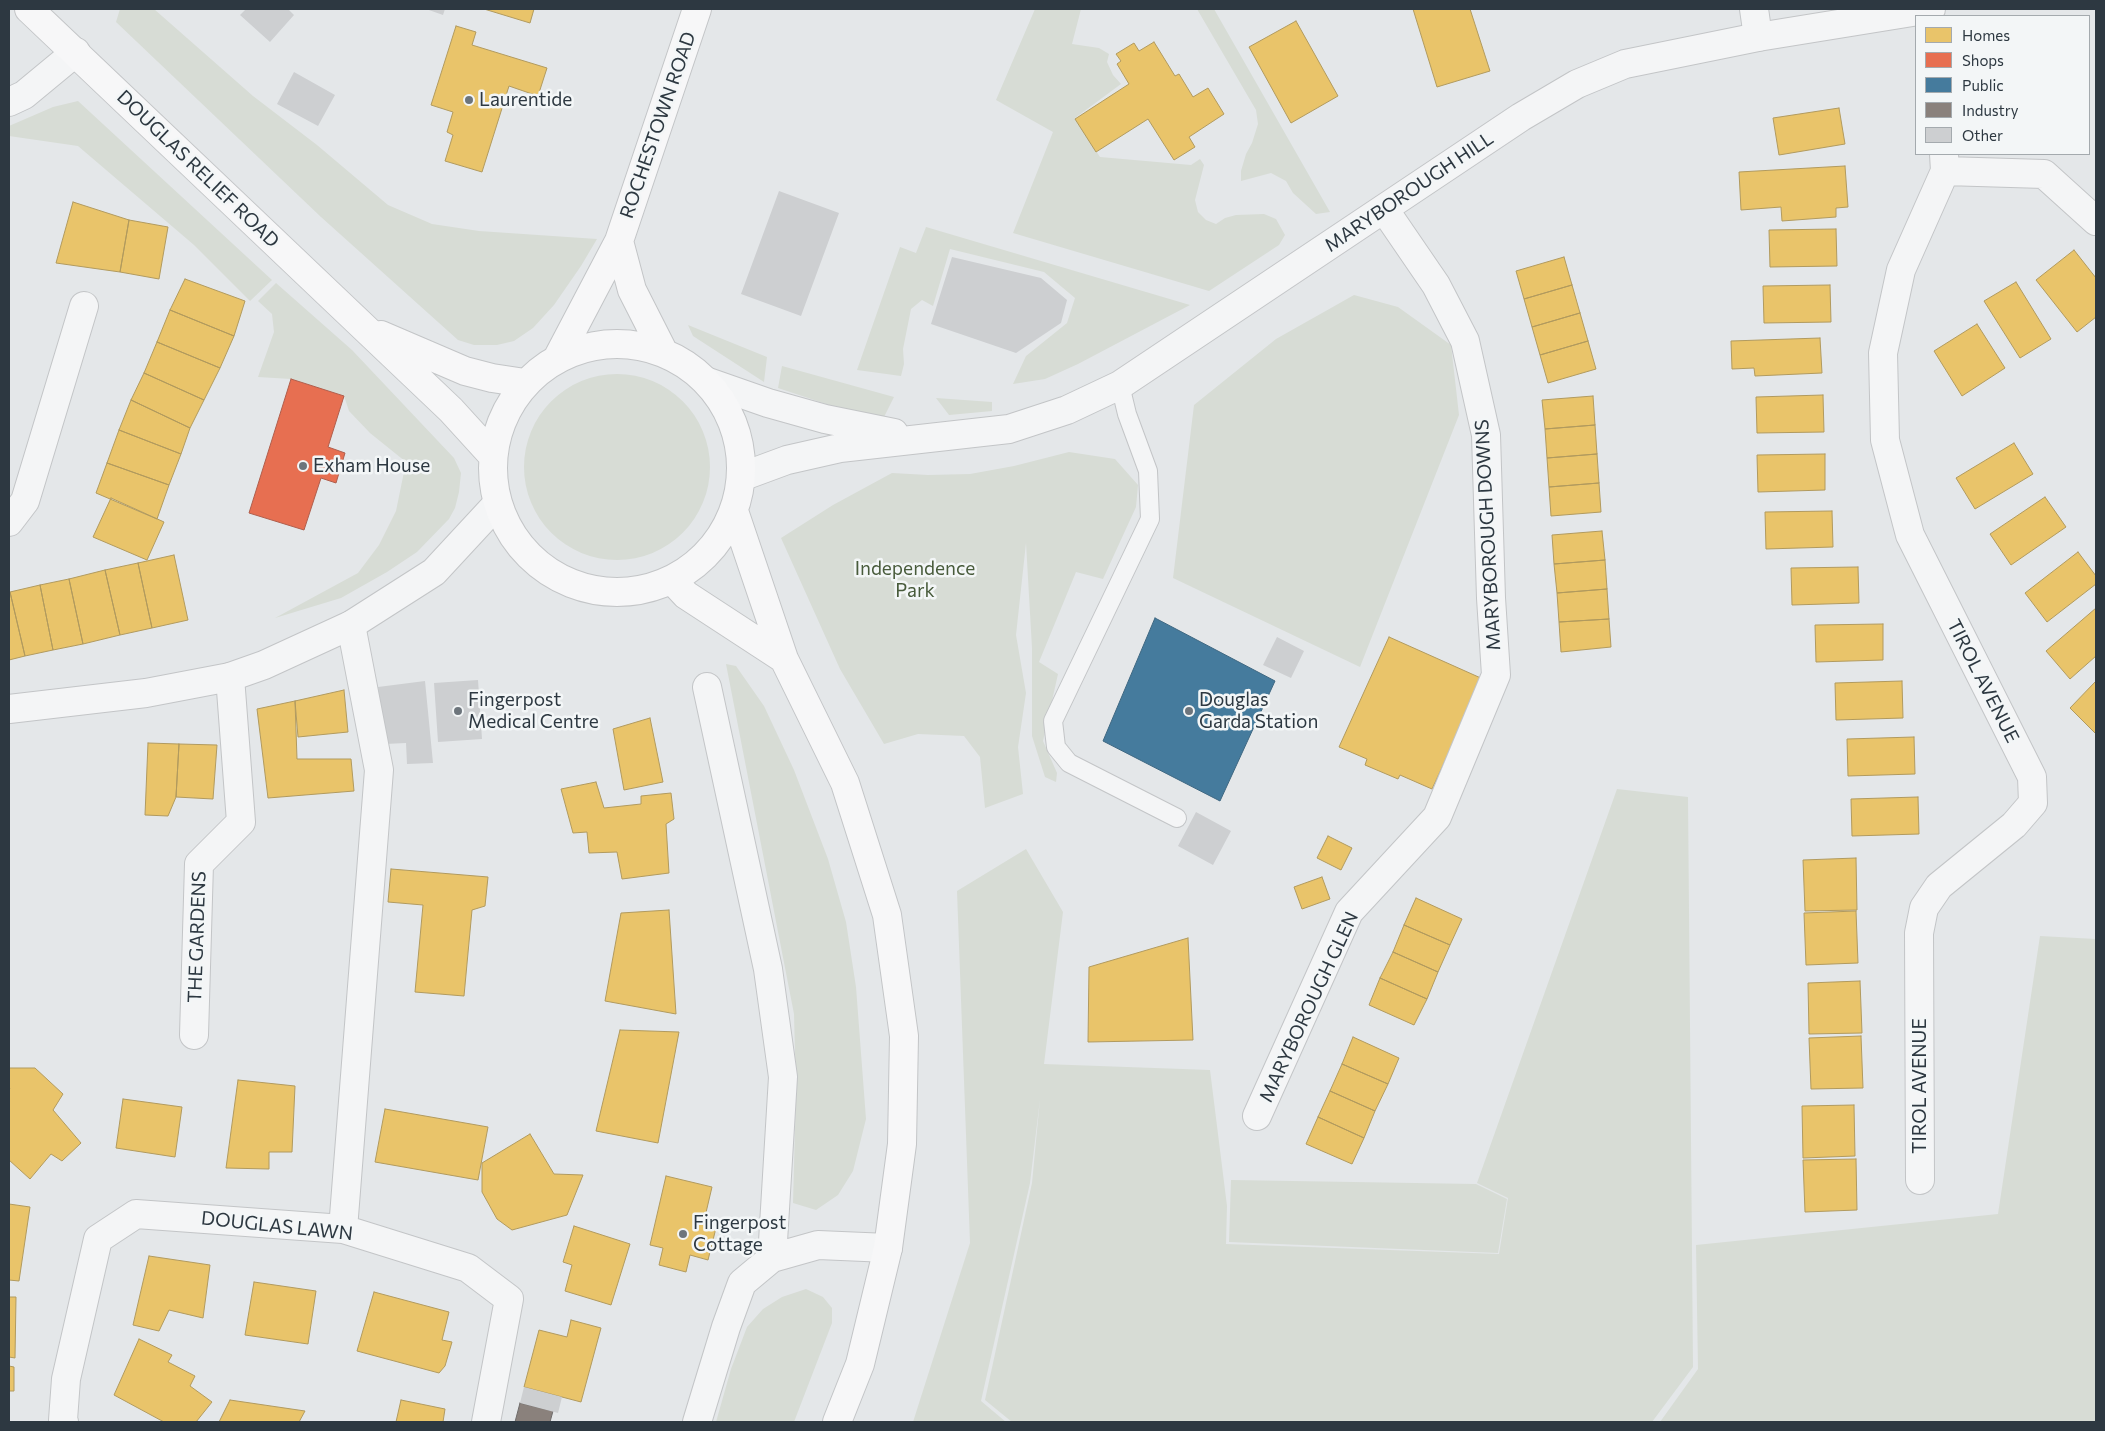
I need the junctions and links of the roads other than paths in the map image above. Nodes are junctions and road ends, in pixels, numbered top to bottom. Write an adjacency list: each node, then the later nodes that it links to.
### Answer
1 (30, 9): 6 (main road, DOUGLAS RELIEF ROAD)
2 (697, 9): 11 (main road, ROCHESTOWN ROAD)
3 (1754, 9): 5 (street)
4 (1930, 9): 5 (street, MARYBOROUGH HILL)
5 (1758, 37): 9 (street, MARYBOROUGH HILL)
6 (76, 52): 7 (street); 13 (main road, DOUGLAS RELIEF ROAD)
7 (9, 102)
8 (1944, 162): 10 (street); 35 (street, TIROL AVENUE)
9 (1384, 209): 18 (street, MARYBOROUGH HILL); 28 (street, MARYBOROUGH DOWNS)
10 (2096, 221)
11 (619, 241): 14 (main road, ROCHESTOWN ROAD); 15 (main road, ROCHESTOWN ROAD)
12 (84, 306): 24 (street)
13 (366, 329): 17 (main road, DOUGLAS RELIEF ROAD); 20 (main road, DOUGLAS RELIEF ROAD)
14 (664, 353): 15 (main road); 16 (main road)
15 (557, 359): 17 (main road)
16 (708, 382): 19 (street, MARYBOROUGH HILL); 21 (main road)
17 (525, 383): 20 (main road)
18 (1120, 385): 19 (street, MARYBOROUGH HILL); 32 (lane)
19 (915, 438): 21 (street, MARYBOROUGH HILL)
20 (492, 454): 22 (main road)
21 (741, 477): 23 (main road)
22 (497, 504): 25 (main road); 26 (street)
23 (734, 511): 25 (main road); 27 (main road)
24 (9, 522)
25 (672, 580): 27 (main road)
26 (351, 625): 29 (street); 36 (street)
27 (784, 659): 37 (main road)
28 (1496, 675): 34 (street, MARYBOROUGH GLEN)
29 (230, 677): 31 (street); 33 (street, THE GARDENS)
30 (707, 687): 38 (street)
31 (9, 708)
32 (1176, 818)
33 (194, 1035)
34 (1258, 1116)
35 (1920, 1180)
36 (343, 1229): 39 (street, DOUGLAS LAWN); 40 (street, DOUGLAS LAWN)
37 (888, 1248): 38 (street); 42 (main road)
38 (772, 1258): 41 (street)
39 (64, 1422)
40 (486, 1422)
41 (697, 1422)
42 (837, 1422)

